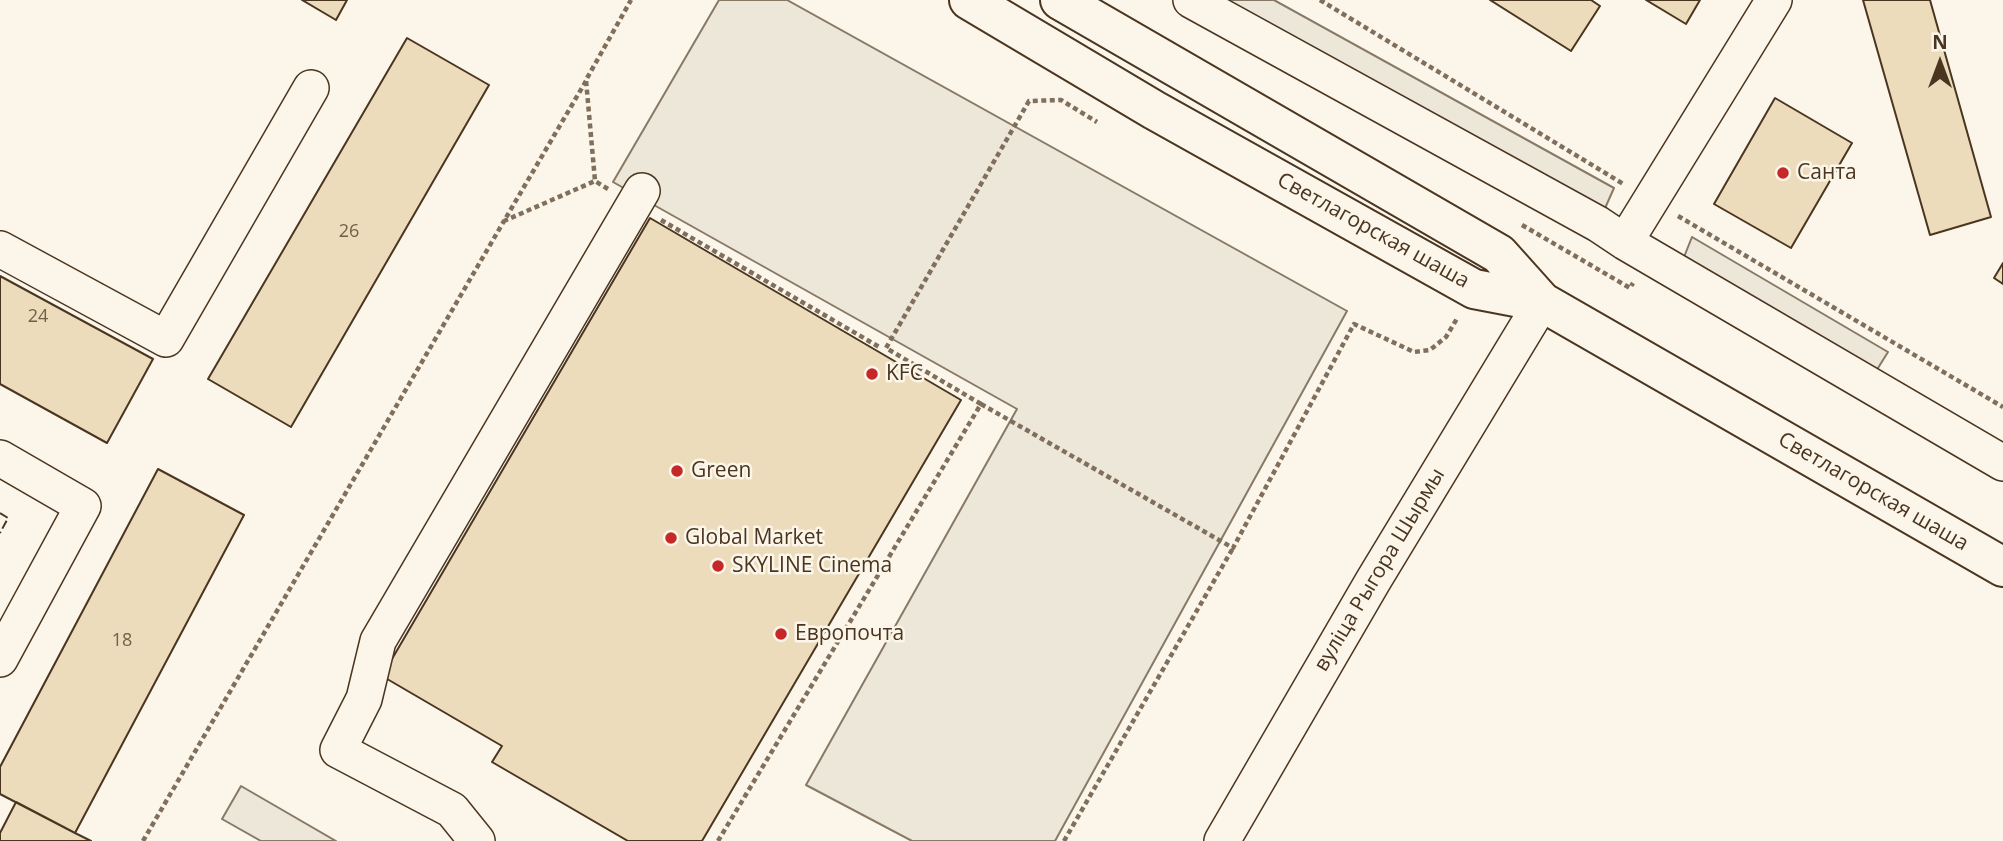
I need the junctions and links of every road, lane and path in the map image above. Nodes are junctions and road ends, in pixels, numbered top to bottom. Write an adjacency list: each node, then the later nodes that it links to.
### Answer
1 (631, 0): 6 (path)
2 (969, 0): 16 (main road, Светлагорская шаша)
3 (1060, 0): 15 (main road)
4 (1191, 0): 14 (street)
5 (1774, 0): 14 (street)
6 (586, 80): 9 (path); 12 (path)
7 (311, 88): 13 (street)
8 (1097, 122): 19 (path)
9 (595, 181): 10 (path); 12 (path)
10 (638, 197): 18 (path); 26 (street)
11 (1675, 214): 14 (path)
12 (503, 221): 25 (path)
13 (0, 249)
14 (1637, 249): 15 (path); 21 (street)
15 (1496, 252): 17 (main road)
16 (1474, 289): 17 (main road, Светлагорская шаша); 22 (path)
17 (1542, 302): 23 (main road, Светлагорская шаша); 29 (street, вуліца Рыгора Шырмы)
18 (881, 348)
19 (981, 404): 22 (path); 27 (path)
20 (0, 458): 24 (street)
21 (2003, 463)
22 (1233, 548): 28 (path)
23 (2003, 567)
24 (0, 659)
25 (143, 841)
26 (477, 841)
27 (718, 841)
28 (1064, 841)
29 (1222, 841)

